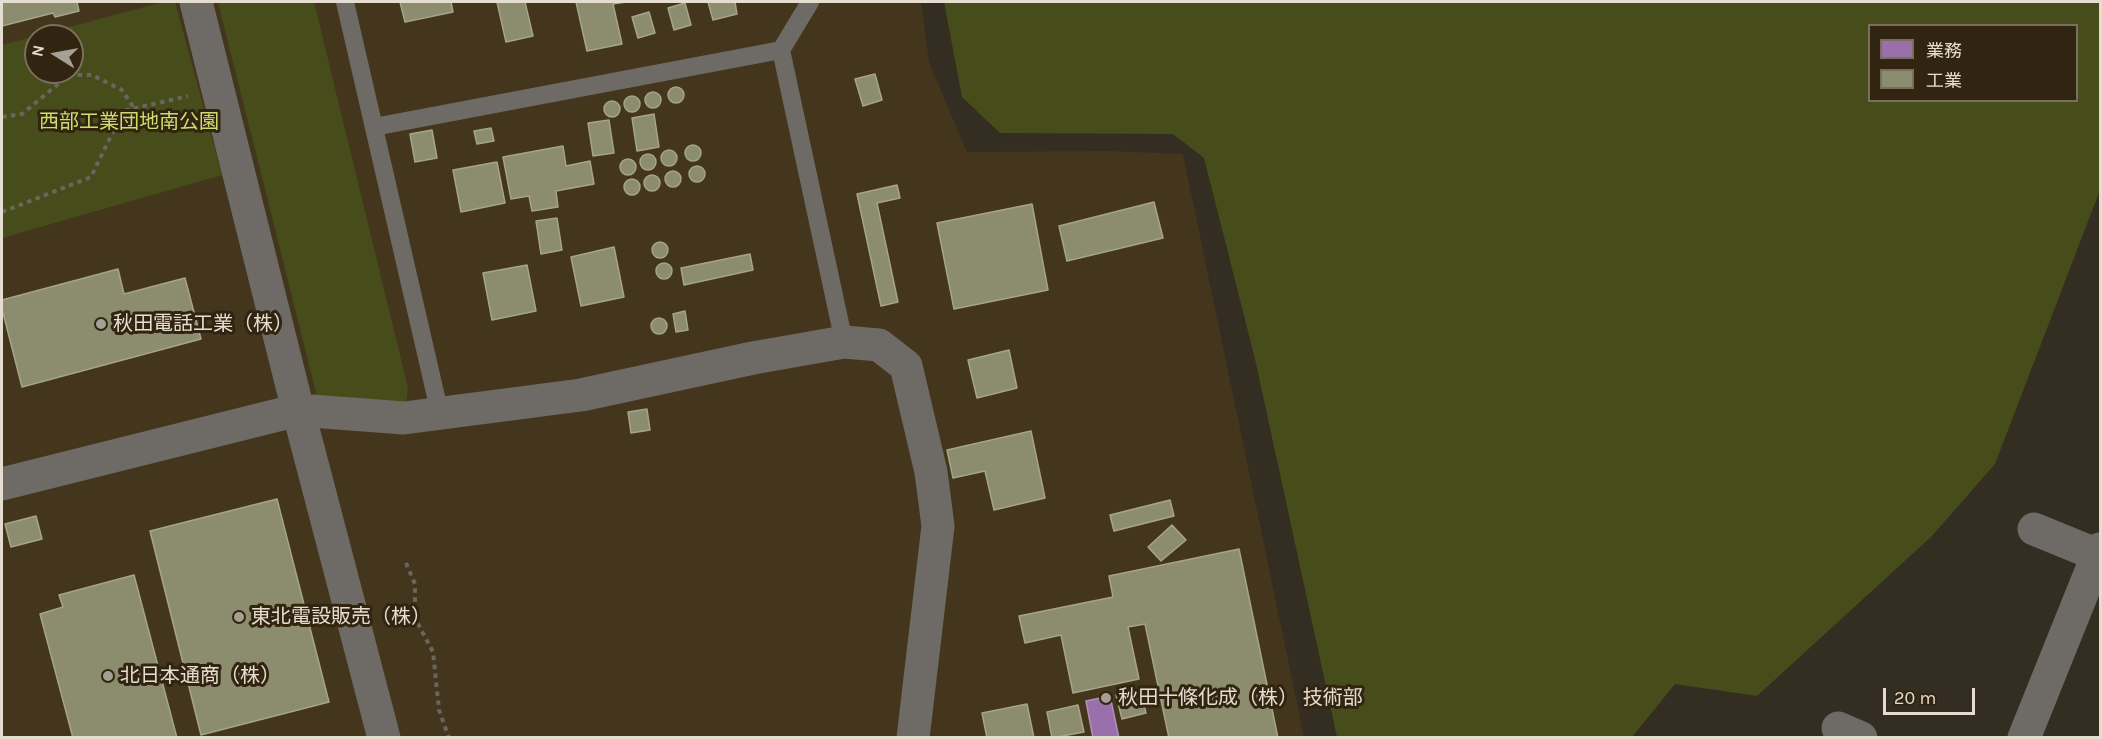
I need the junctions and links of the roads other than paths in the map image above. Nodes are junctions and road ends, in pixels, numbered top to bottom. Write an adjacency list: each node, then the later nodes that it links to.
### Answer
1 (196, 2): 7 (street)
2 (345, 2): 5 (lane)
3 (810, 2): 4 (lane)
4 (781, 50): 5 (lane); 6 (lane)
5 (374, 127): 8 (lane)
6 (844, 342): 8 (street); 13 (street)
7 (298, 410): 8 (street); 9 (street); 12 (street)
8 (440, 414)
9 (2, 484)
10 (2034, 530): 11 (street)
11 (2100, 553): 14 (street)
12 (384, 738)
13 (913, 738)
14 (2024, 738)

